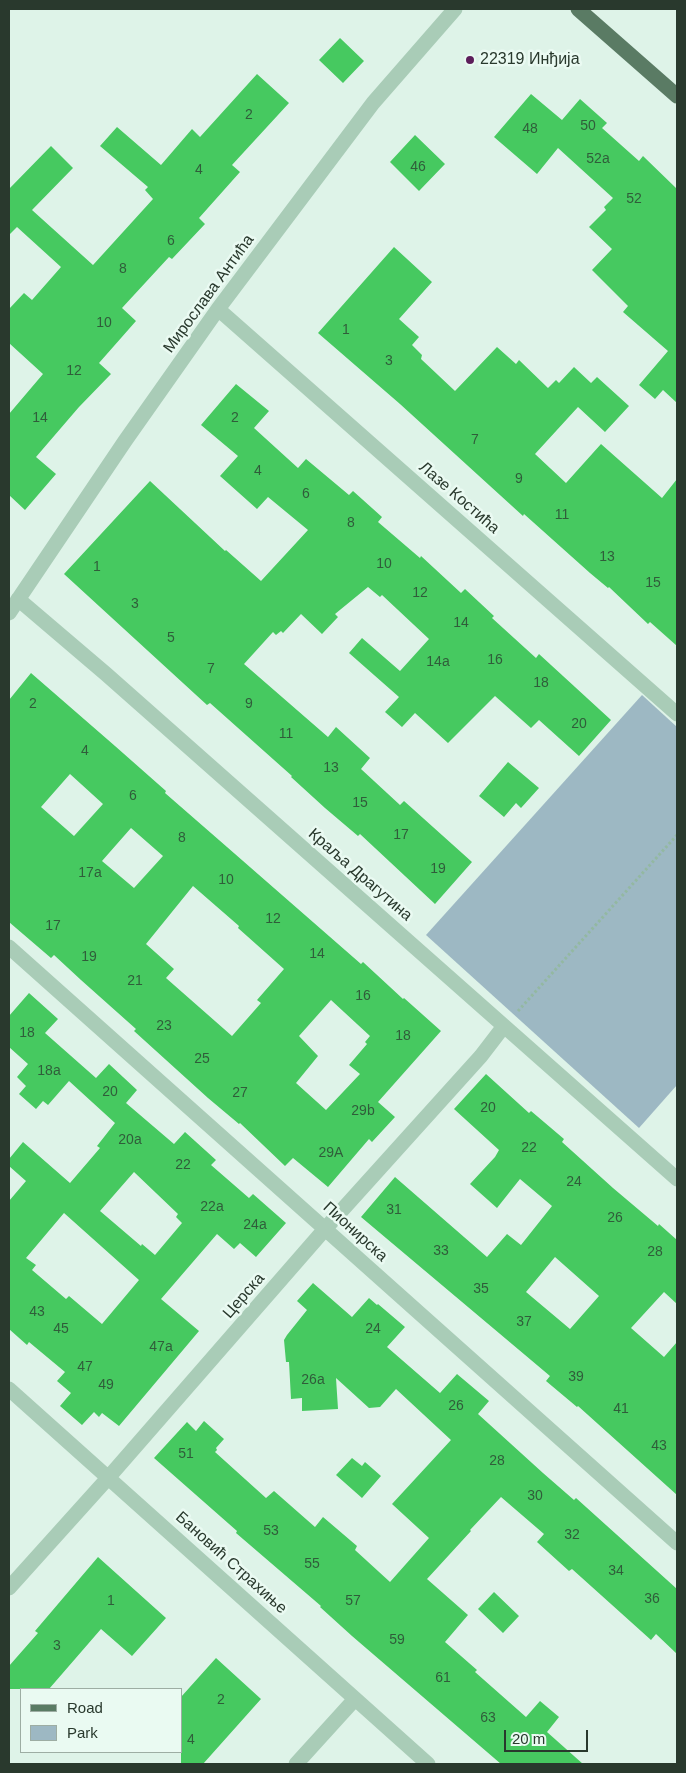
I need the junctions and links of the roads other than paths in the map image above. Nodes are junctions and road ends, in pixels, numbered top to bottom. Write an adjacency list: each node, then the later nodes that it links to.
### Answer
1 (455, 9): 4 (street, Мирослава Антића)
2 (578, 9): 3 (main road)
3 (677, 96)
4 (218, 309): 5 (street, Мирослава Антића); 7 (street, Лазе Костића)
5 (18, 599): 6 (street, Мирослава Антића); 9 (street, Краља Драгутина)
6 (9, 613)
7 (677, 714)
8 (9, 947): 11 (street, Пионирска)
9 (504, 1026): 10 (street, Краља Драгутина); 11 (street, Церска)
10 (677, 1179)
11 (325, 1229): 13 (street, Церска); 14 (street, Пионирска)
12 (9, 1389): 13 (street, Бановић Страхиње)
13 (108, 1478): 15 (street, Церска); 16 (street, Бановић Страхиње)
14 (677, 1543)
15 (9, 1588)
16 (355, 1699): 17 (street); 18 (street, Бановић Страхиње)
17 (296, 1764)
18 (428, 1764)

